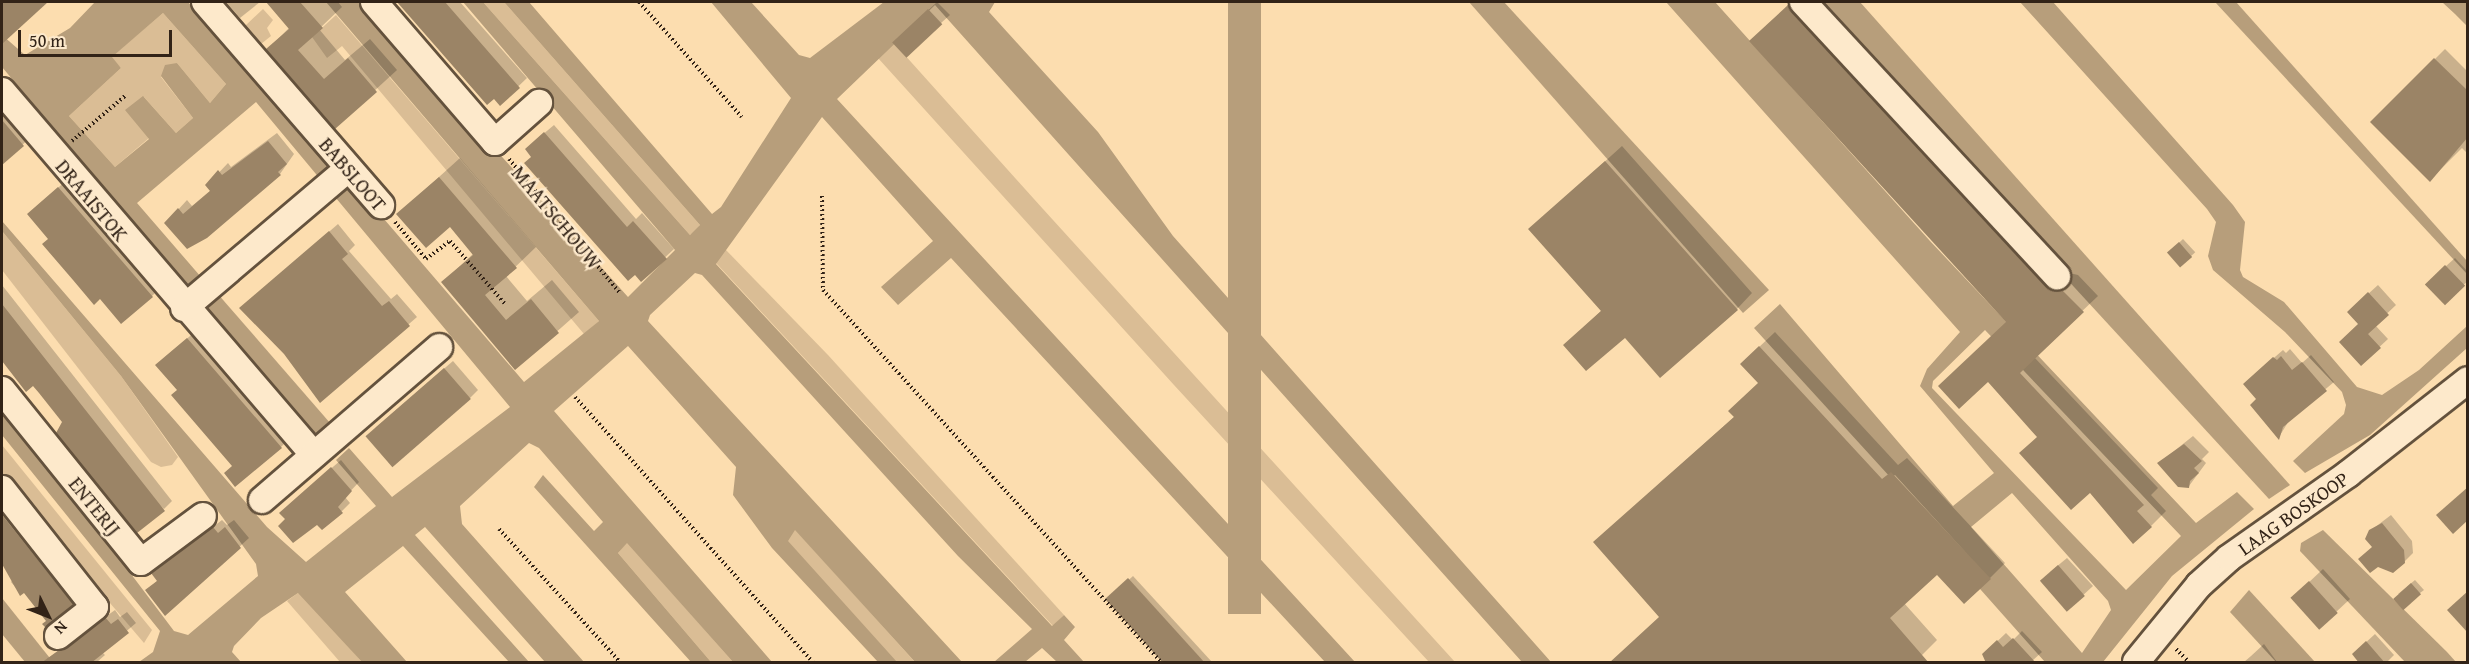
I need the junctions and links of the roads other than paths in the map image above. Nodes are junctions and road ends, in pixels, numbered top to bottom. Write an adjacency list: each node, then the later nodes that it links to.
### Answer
1 (205, 2): 6 (street, BABSLOOT)
2 (374, 2): 5 (street)
3 (1803, 2): 8 (street)
4 (2, 91): 9 (street, DRAAISTOK)
5 (539, 103)
6 (348, 169): 7 (street, BABSLOOT); 9 (street)
7 (381, 205)
8 (2057, 276)
9 (196, 298): 13 (street, DRAAISTOK)
10 (439, 347): 13 (street)
11 (2468, 380): 18 (street, LAAG BOSKOOP)
12 (2, 390): 16 (street, ENTERIJ)
13 (326, 445): 15 (street)
14 (2, 489): 17 (street)
15 (262, 500)
16 (203, 516)
17 (58, 636)
18 (2136, 663)

